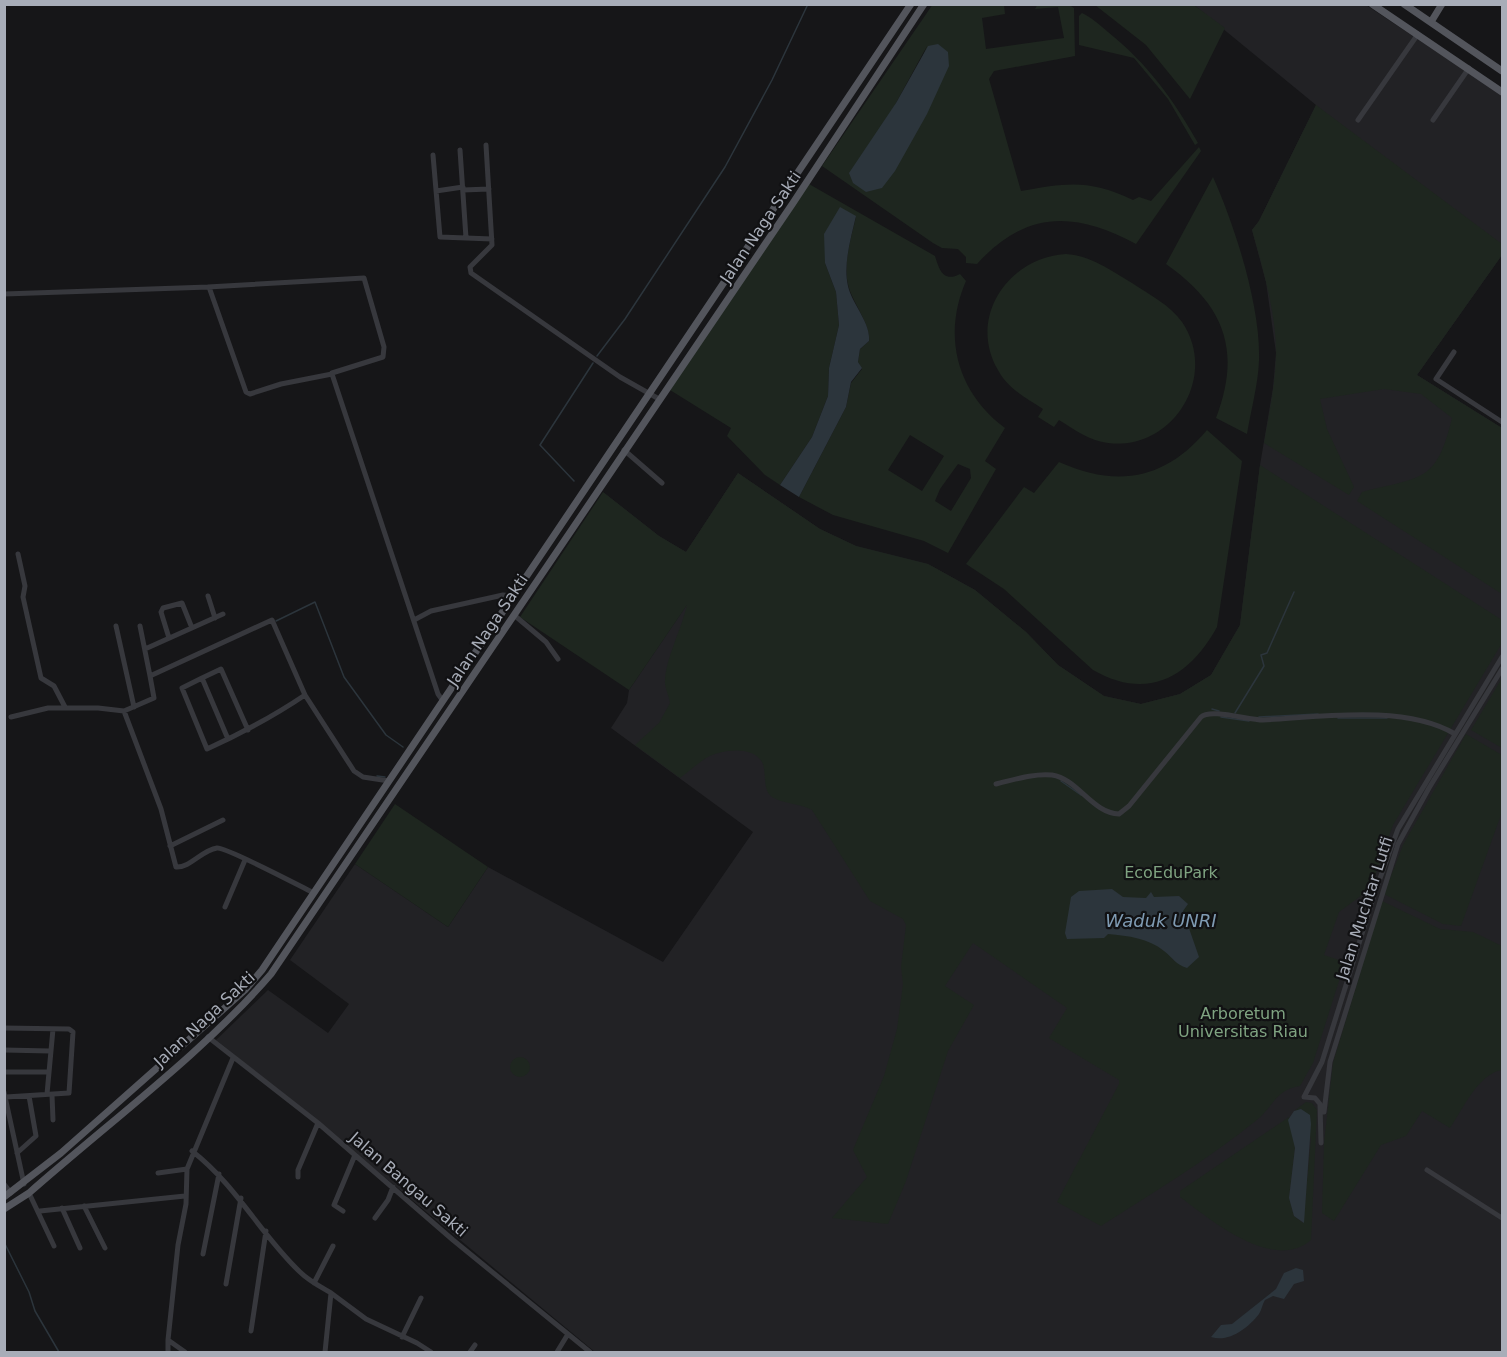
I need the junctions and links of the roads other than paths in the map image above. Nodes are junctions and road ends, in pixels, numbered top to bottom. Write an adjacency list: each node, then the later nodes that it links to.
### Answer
1 (911, 4): 25 (main road, Jalan Naga Sakti)
2 (924, 4): 26 (main road, Jalan Naga Sakti)
3 (1372, 4): 7 (main road)
4 (1404, 4): 6 (main road)
5 (1442, 4): 6 (main road)
6 (1431, 22): 9 (main road)
7 (1418, 34): 8 (main road); 11 (street)
8 (1469, 68): 10 (main road); 12 (street)
9 (1503, 71)
10 (1503, 92)
11 (1358, 120)
12 (1433, 120)
13 (486, 145): 17 (street)
14 (460, 150): 16 (street)
15 (433, 155): 18 (street)
16 (463, 188): 17 (street); 18 (street); 19 (street)
17 (489, 189): 20 (street)
18 (436, 191): 19 (street)
19 (466, 238): 20 (street)
20 (492, 239): 25 (street)
21 (208, 287): 22 (street); 24 (street); 24 (street)
22 (4, 294)
23 (1454, 352): 27 (street)
24 (332, 373): 36 (street)
25 (648, 394): 26 (street); 32 (main road, Jalan Naga Sakti)
26 (659, 399): 28 (main road, Jalan Naga Sakti)
27 (1503, 422)
28 (624, 450): 29 (street); 34 (main road, Jalan Naga Sakti)
29 (662, 483)
30 (18, 554): 49 (street)
31 (208, 596): 35 (street)
32 (512, 596): 36 (street); 48 (main road, Jalan Naga Sakti)
33 (223, 614): 35 (street)
34 (514, 615): 43 (street); 65 (main road, Jalan Naga Sakti)
35 (215, 618): 39 (street)
36 (414, 620): 48 (street)
37 (116, 626): 50 (street)
38 (140, 626): 41 (street)
39 (192, 628): 40 (street); 40 (street)
40 (170, 638): 41 (street)
41 (145, 649): 45 (street)
42 (1503, 657): 54 (street, Jalan Muchtar Lutfi)
43 (558, 659)
44 (1503, 669): 54 (street, Jalan Muchtar Lutfi)
45 (150, 676): 47 (street); 50 (street)
46 (202, 678): 53 (street); 55 (street); 55 (street)
47 (305, 695): 53 (street); 56 (street)
48 (443, 701): 56 (main road, Jalan Naga Sakti)
49 (65, 707): 51 (street); 52 (street)
50 (134, 707): 51 (street)
51 (124, 711): 59 (street)
52 (11, 717)
53 (248, 730): 55 (street)
54 (1455, 734): 57 (street)
55 (228, 739)
56 (389, 781): 61 (main road, Jalan Naga Sakti)
57 (996, 784)
58 (223, 820): 59 (street)
59 (170, 846): 60 (street)
60 (245, 860): 61 (street); 62 (street)
61 (314, 893): 71 (main road, Jalan Naga Sakti)
62 (225, 907)
63 (4, 1028): 64 (street)
64 (53, 1029): 67 (street); 73 (street)
65 (208, 1037): 68 (street, Jalan Bangau Sakti); 75 (main road, Jalan Naga Sakti)
66 (4, 1050): 67 (street)
67 (50, 1051): 70 (street)
68 (232, 1058): 77 (street, Jalan Bangau Sakti); 78 (street)
69 (4, 1072): 70 (street)
70 (48, 1072): 73 (street)
71 (134, 1088): 75 (main road); 87 (main road, Jalan Naga Sakti)
72 (5, 1095): 74 (street); 79 (street)
73 (50, 1095): 74 (street); 76 (street)
74 (29, 1096): 79 (street)
75 (141, 1096): 89 (main road, Jalan Naga Sakti)
76 (53, 1120)
77 (318, 1123): 80 (street, Jalan Bangau Sakti); 85 (street)
78 (192, 1151): 81 (street); 84 (street)
79 (17, 1153): 87 (street)
80 (355, 1155): 88 (street, Jalan Bangau Sakti); 97 (street)
81 (187, 1169): 83 (street); 91 (street)
82 (1427, 1170): 99 (street)
83 (158, 1173)
84 (219, 1174): 92 (street); 105 (street)
85 (298, 1177)
86 (4, 1184): 90 (street)
87 (24, 1184): 90 (main road, Jalan Naga Sakti)
88 (393, 1187): 98 (street); 111 (street, Jalan Bangau Sakti)
89 (29, 1193): 94 (main road, Jalan Naga Sakti); 96 (street)
90 (8, 1195)
91 (186, 1196): 93 (street); 113 (street)
92 (241, 1198): 100 (street); 107 (street)
93 (84, 1206): 95 (street); 104 (street)
94 (4, 1209)
95 (62, 1209): 96 (street); 103 (street)
96 (40, 1211): 101 (street)
97 (343, 1211)
98 (375, 1218)
99 (1503, 1218)
100 (266, 1231): 106 (street); 110 (street)
101 (54, 1246)
102 (333, 1246): 106 (street)
103 (80, 1248)
104 (105, 1248)
105 (203, 1254)
106 (314, 1283): 108 (street)
107 (226, 1284)
108 (331, 1293): 112 (street); 117 (street)
109 (421, 1298): 112 (street)
110 (251, 1331)
111 (568, 1334): 120 (street); 121 (street, Jalan Bangau Sakti)
112 (402, 1336): 118 (street)
113 (168, 1340): 115 (street); 116 (street)
114 (475, 1344): 119 (street)
115 (168, 1353)
116 (185, 1353)
117 (325, 1353)
118 (431, 1353)
119 (470, 1353)
120 (556, 1353)
121 (590, 1353)

